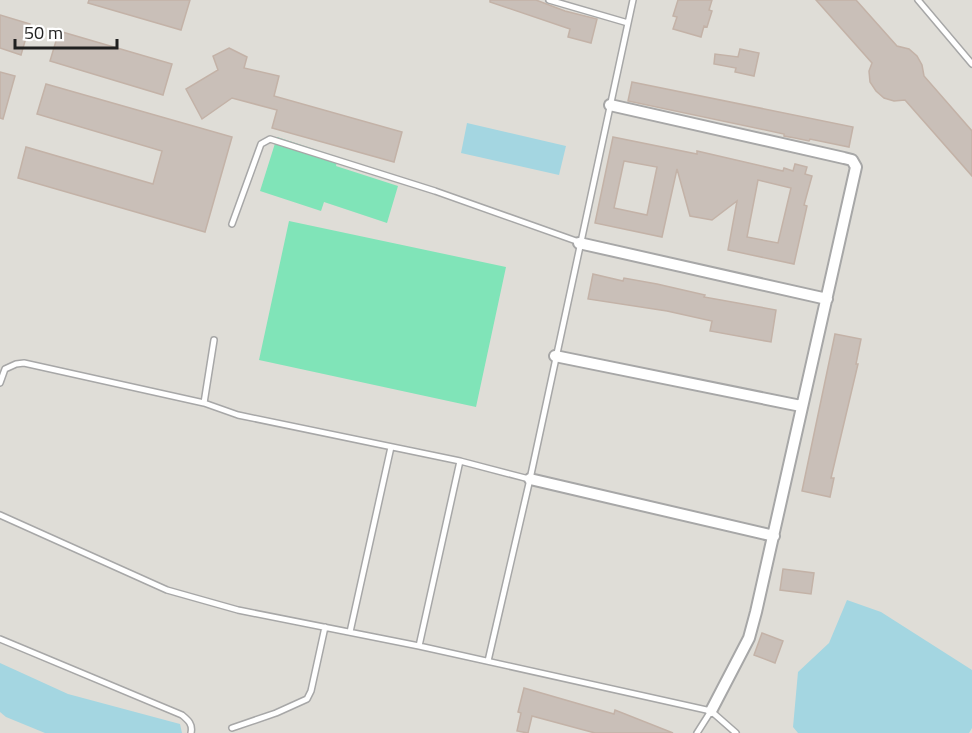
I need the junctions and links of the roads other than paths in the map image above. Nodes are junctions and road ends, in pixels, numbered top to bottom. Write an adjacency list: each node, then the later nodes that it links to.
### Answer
1 (549, 0): 4 (lane)
2 (633, 0): 4 (lane)
3 (918, 0): 5 (lane)
4 (628, 23): 6 (lane)
5 (972, 64)
6 (610, 105): 8 (lane); 9 (street)
7 (232, 224): 8 (lane)
8 (579, 243): 9 (street); 11 (lane)
9 (827, 298): 14 (street)
10 (214, 340): 13 (lane)
11 (555, 356): 14 (street); 17 (lane)
12 (0, 383): 13 (lane)
13 (204, 403): 15 (lane)
14 (801, 406): 19 (street)
15 (391, 447): 16 (lane); 21 (lane)
16 (460, 461): 17 (lane); 23 (lane)
17 (530, 479): 19 (street); 24 (lane)
18 (0, 515): 20 (lane)
19 (774, 536): 25 (street)
20 (325, 627): 21 (lane); 26 (lane)
21 (350, 632): 23 (lane)
22 (0, 639): 27 (lane)
23 (419, 646): 24 (lane)
24 (488, 660): 25 (lane)
25 (711, 711): 28 (lane); 29 (lane)
26 (232, 729)
27 (190, 733)
28 (697, 733)
29 (736, 733)

